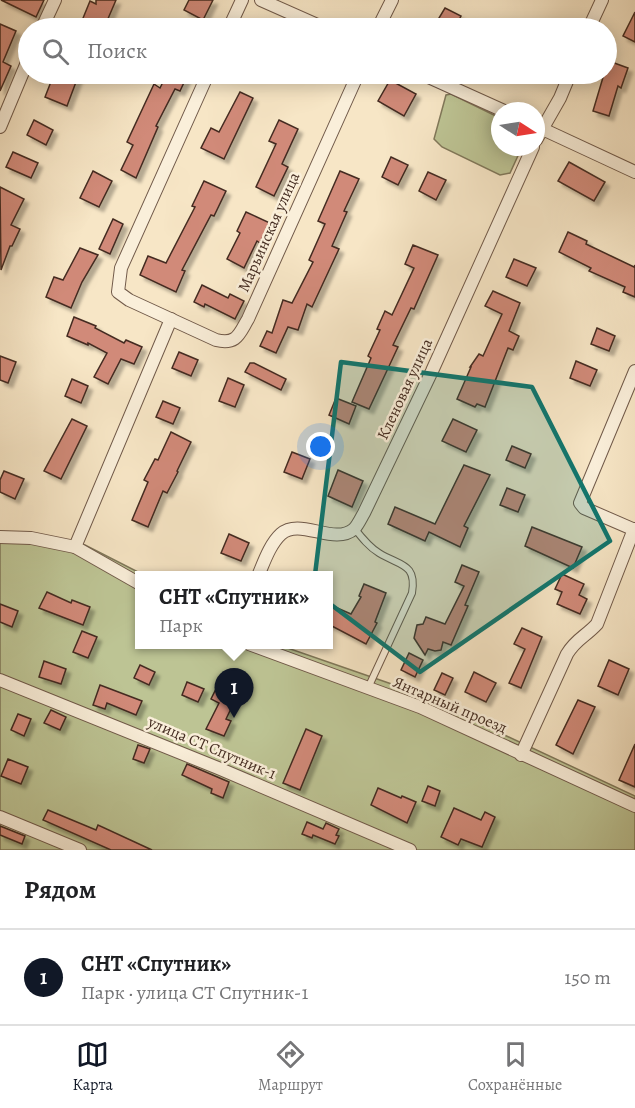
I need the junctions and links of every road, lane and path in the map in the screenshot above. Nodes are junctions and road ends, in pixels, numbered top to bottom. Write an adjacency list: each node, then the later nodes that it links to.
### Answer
1 (55, 0): 6 (street)
2 (243, 0): 7 (street)
3 (261, 0): 8 (street)
4 (392, 0): 9 (street)
5 (602, 0): 10 (street)
6 (47, 18)
7 (234, 18)
8 (302, 18)
9 (383, 18)
10 (594, 18)
11 (18, 84): 18 (street)
12 (204, 84): 22 (street, Марьинская улица)
13 (354, 84): 22 (street, Марьинская улица)
14 (444, 84): 16 (street)
15 (566, 84): 17 (street)
16 (491, 105)
17 (545, 120)
18 (0, 127)
19 (545, 134): 21 (street)
20 (528, 156): 24 (street, Кленовая улица)
21 (635, 172)
22 (171, 320): 27 (street)
23 (635, 371): 25 (street)
24 (355, 529): 28 (street); 32 (lane)
25 (634, 529): 33 (street)
26 (0, 537): 27 (street)
27 (75, 547): 29 (street)
28 (260, 571)
29 (135, 582)
30 (260, 649): 32 (street, Янтарный проезд)
31 (0, 680): 37 (street, улица СТ Спутник-1)
32 (368, 688): 33 (street, Янтарный проезд)
33 (521, 755): 34 (street, Янтарный проезд)
34 (635, 806)
35 (0, 817): 36 (street)
36 (80, 850)
37 (410, 850)

